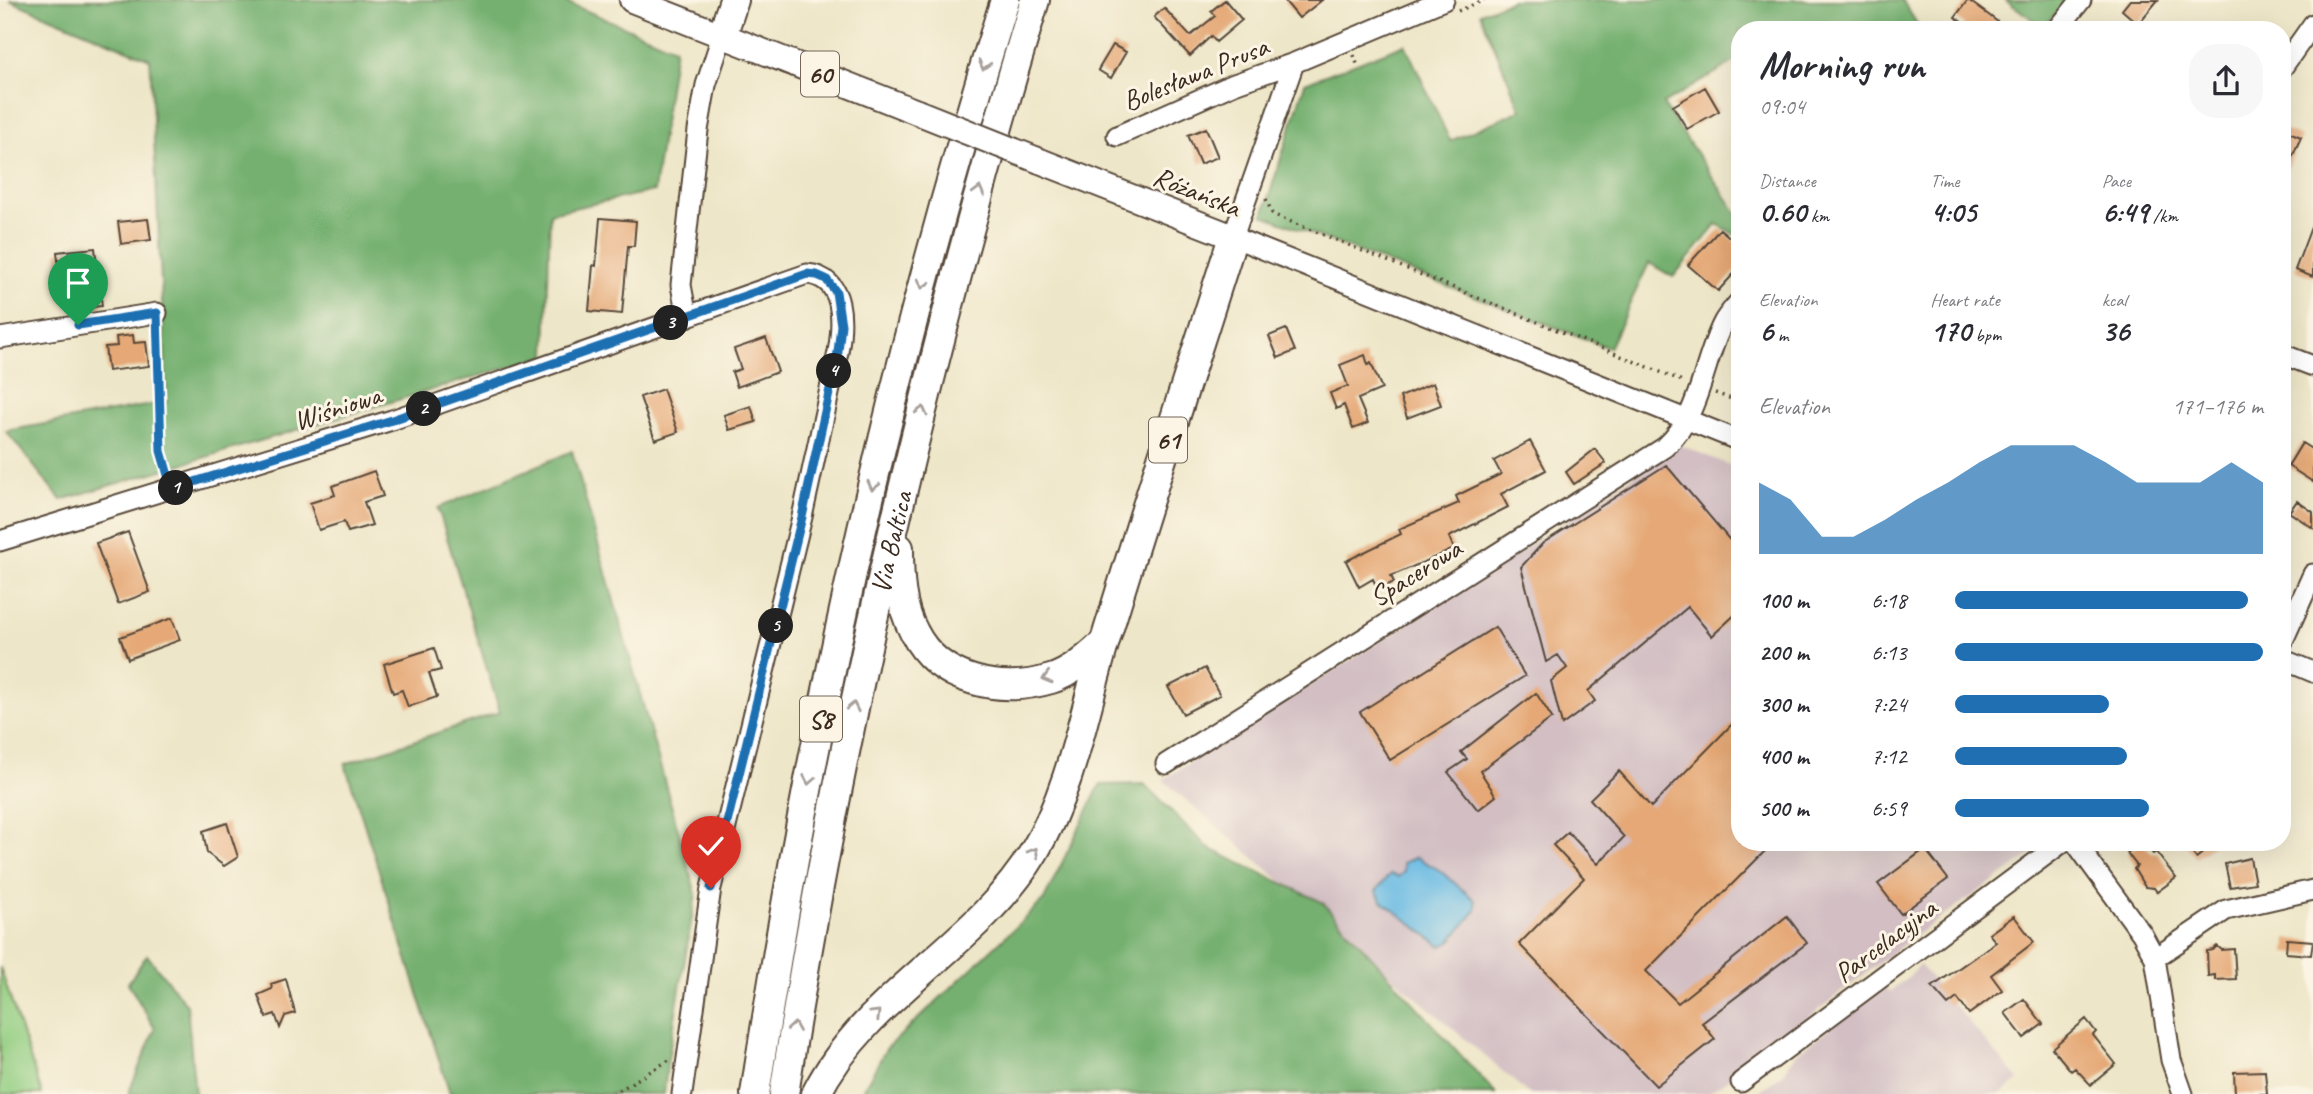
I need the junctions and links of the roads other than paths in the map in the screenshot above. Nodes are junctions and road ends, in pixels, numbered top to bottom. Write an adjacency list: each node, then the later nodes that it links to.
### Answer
1 (632, 0): 9 (main road, Różańska / 60)
2 (734, 0): 9 (highway)
3 (1004, 0): 36 (highway, Via Baltica / S8, one-way to 36)
4 (1035, 0): 22 (highway, Via Baltica / S8, one-way to 4)
5 (1444, 0): 11 (street, Bolesława Prusa)
6 (2081, 0): 7 (street)
7 (2064, 21)
8 (2313, 24): 10 (street)
9 (722, 36): 13 (main road, Różańska / 60, bridge); 16 (street)
10 (2291, 55)
11 (1294, 63): 12 (street, Bolesława Prusa); 13 (street, Bolesława Prusa)
12 (1117, 136)
13 (1233, 237): 20 (street, Różańska); 26 (highway, 61)
14 (1731, 312): 20 (street, Spacerowa)
15 (157, 313): 17 (street)
16 (687, 317): 23 (street, Wiśniowa); 35 (street, Wiśniowa)
17 (0, 338)
18 (2291, 357): 19 (street)
19 (2313, 366)
20 (1686, 420): 21 (street, Różańska); 29 (street, Spacerowa)
21 (1731, 438)
22 (899, 501): 26 (highway, one-way to 22); 37 (highway, Via Baltica / S8, one-way to 22)
23 (0, 541)
24 (2313, 574): 25 (street)
25 (2291, 623)
26 (1104, 643): 38 (highway, one-way to 26)
27 (2291, 663): 28 (street)
28 (2313, 672)
29 (1166, 764)
30 (2051, 851): 34 (street, Parcelacyjna)
31 (2082, 851): 33 (street)
32 (2313, 890): 33 (street)
33 (2155, 958): 39 (street)
34 (1741, 1082)
35 (682, 1094)
36 (755, 1094)
37 (784, 1094)
38 (816, 1094)
39 (2183, 1094)

